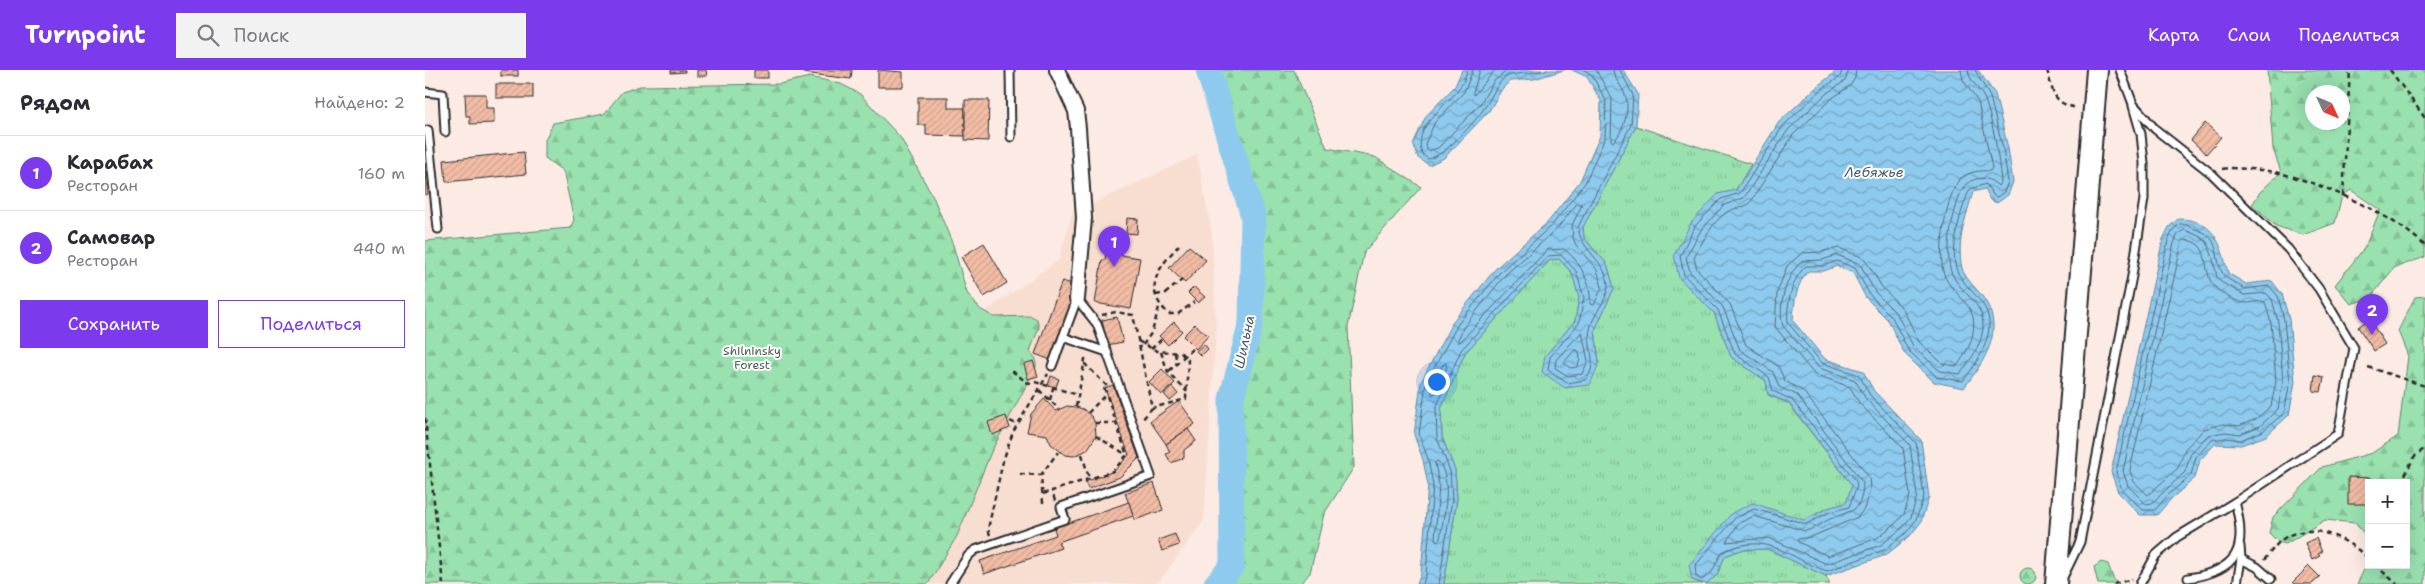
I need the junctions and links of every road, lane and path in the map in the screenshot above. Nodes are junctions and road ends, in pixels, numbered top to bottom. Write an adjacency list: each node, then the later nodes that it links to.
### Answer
1 (1010, 70): 14 (lane)
2 (1057, 70): 22 (street)
3 (2047, 70): 10 (path)
4 (2097, 70): 10 (street)
5 (2120, 70): 9 (lane)
6 (2350, 70): 16 (path)
7 (2390, 70): 11 (path)
8 (425, 92): 13 (lane)
9 (2133, 104): 15 (lane); 87 (lane)
10 (2094, 110): 87 (street)
11 (2425, 118)
12 (425, 130): 17 (lane)
13 (445, 132)
14 (1011, 137)
15 (2212, 174): 16 (path); 74 (lane)
16 (2343, 196): 19 (path)
17 (438, 229)
18 (1179, 245): 21 (path)
19 (2425, 246)
20 (1182, 280): 21 (path)
21 (1156, 295): 24 (path)
22 (1077, 299): 25 (lane); 26 (lane)
23 (1194, 302): 24 (path)
24 (1160, 304): 29 (path)
25 (1092, 317): 28 (path); 33 (lane)
26 (1063, 337): 30 (lane); 39 (lane)
27 (1161, 339): 32 (path)
28 (1137, 341): 29 (path); 54 (path)
29 (1143, 345): 32 (path)
30 (1089, 346): 33 (lane); 37 (path)
31 (1193, 348): 36 (path)
32 (1151, 349): 34 (path)
33 (1107, 352): 62 (lane)
34 (1161, 352): 35 (path); 42 (path)
35 (1175, 352): 36 (path); 38 (path)
36 (1185, 356): 38 (path); 49 (path)
37 (1083, 362): 50 (path); 51 (path)
38 (1177, 364): 42 (path)
39 (1053, 366): 43 (path)
40 (2368, 367): 45 (path)
41 (1012, 371): 43 (path)
42 (1169, 374): 44 (path)
43 (1042, 384): 46 (path); 47 (path)
44 (1180, 386): 48 (path); 49 (path)
45 (2425, 386)
46 (1053, 388): 51 (path); 52 (path)
47 (1039, 390): 52 (path); 61 (path)
48 (1176, 390)
49 (1187, 392): 54 (path)
50 (1106, 393): 56 (path); 59 (path)
51 (1078, 395): 53 (path)
52 (1049, 400): 55 (path)
53 (1076, 407)
54 (1152, 408): 62 (path)
55 (1060, 410)
56 (1088, 413)
57 (425, 418): 85 (path)
58 (1010, 421): 61 (path)
59 (1116, 422): 60 (path); 67 (path)
60 (1095, 423)
61 (1018, 425): 77 (path)
62 (1134, 428): 76 (lane)
63 (1096, 436): 67 (path)
64 (2425, 448): 71 (path)
65 (1058, 452): 69 (path)
66 (1081, 454): 70 (path)
67 (1127, 455): 70 (path)
68 (1019, 474): 69 (path)
69 (1041, 475): 73 (path)
70 (1089, 478): 72 (path)
71 (2403, 479)
72 (1052, 491): 73 (path); 76 (path)
73 (1043, 494): 75 (path)
74 (2235, 502): 78 (lane); 88 (lane)
75 (1043, 503)
76 (1061, 508): 77 (lane)
77 (993, 543): 86 (lane)
78 (2240, 546): 80 (lane); 83 (lane)
79 (2365, 556): 81 (path)
80 (2241, 559): 81 (lane); 89 (lane)
81 (2257, 567): 84 (lane)
82 (2380, 569): 90 (path)
83 (2188, 578)
84 (2271, 579)
85 (443, 584)
86 (950, 584)
87 (2057, 584)
88 (2140, 584)
89 (2237, 584)
90 (2397, 584)

